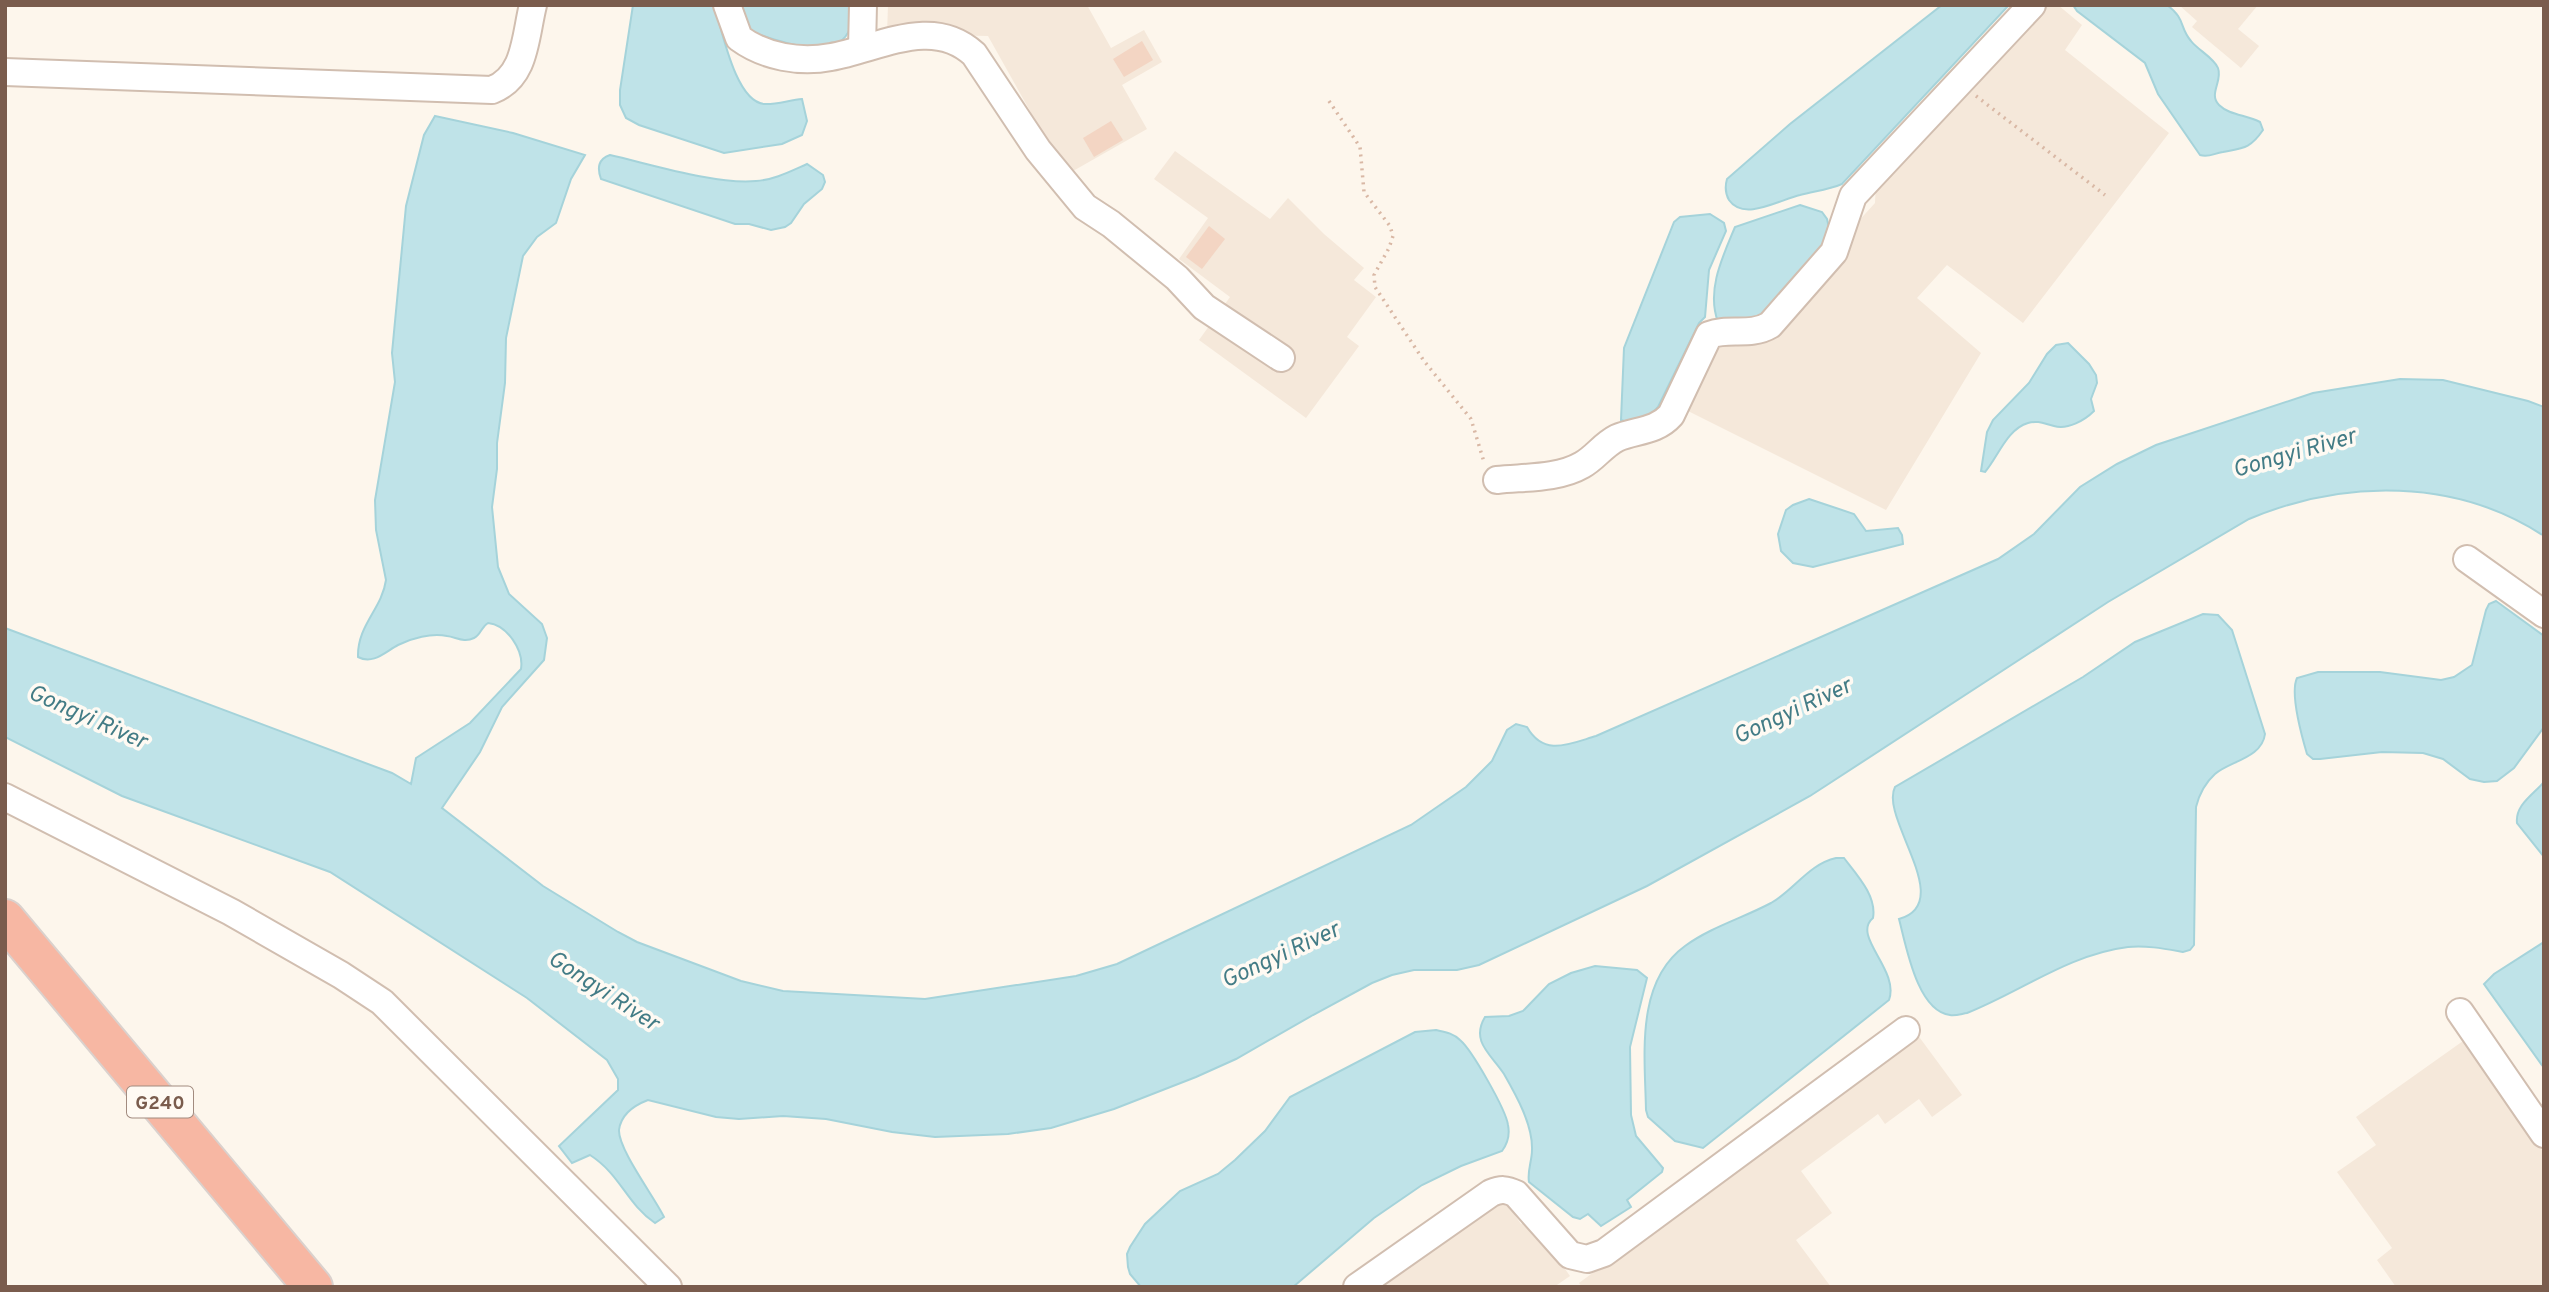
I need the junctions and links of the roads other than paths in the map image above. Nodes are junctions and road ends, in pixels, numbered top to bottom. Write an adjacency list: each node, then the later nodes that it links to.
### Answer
1 (533, 5): 6 (street)
2 (727, 5): 5 (street)
3 (863, 5): 5 (street)
4 (2032, 5): 8 (street)
5 (862, 48): 7 (street)
6 (5, 72)
7 (1281, 358)
8 (1497, 480)
9 (2467, 559): 10 (street)
10 (2544, 614)
11 (5, 797): 17 (street)
12 (11, 938): 16 (highway, G240)
13 (2460, 1012): 15 (street)
14 (1906, 1030): 18 (street)
15 (2544, 1134)
16 (313, 1287)
17 (668, 1287)
18 (1357, 1287)

